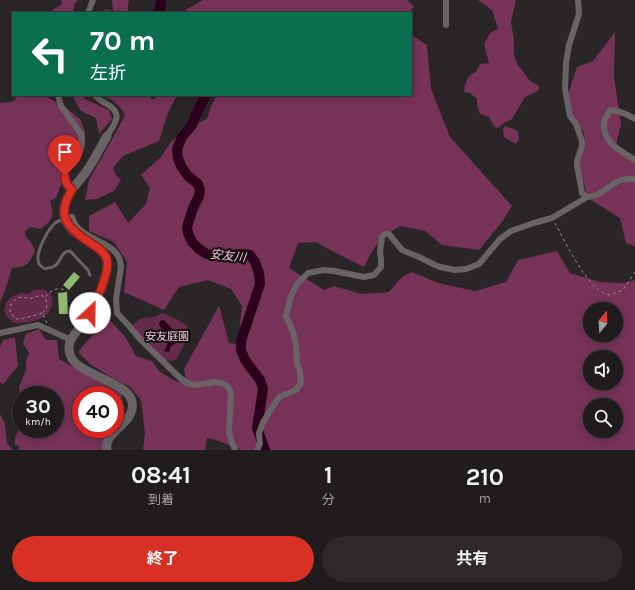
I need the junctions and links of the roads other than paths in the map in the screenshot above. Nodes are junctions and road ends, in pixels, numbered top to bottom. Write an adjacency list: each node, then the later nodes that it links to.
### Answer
1 (94, 0): 4 (street)
2 (446, 0): 5 (street)
3 (578, 0): 13 (street)
4 (88, 12)
5 (446, 25)
6 (58, 96): 12 (street)
7 (96, 96): 9 (street)
8 (635, 119): 10 (street)
9 (107, 136): 12 (street)
10 (635, 160)
11 (635, 179): 13 (street)
12 (72, 190): 14 (street)
13 (587, 196): 20 (street)
14 (65, 218): 15 (lane); 17 (street); 19 (street)
15 (90, 275)
16 (0, 333): 17 (street)
17 (71, 339): 18 (street)
18 (107, 450)
19 (236, 450)
20 (257, 450)

